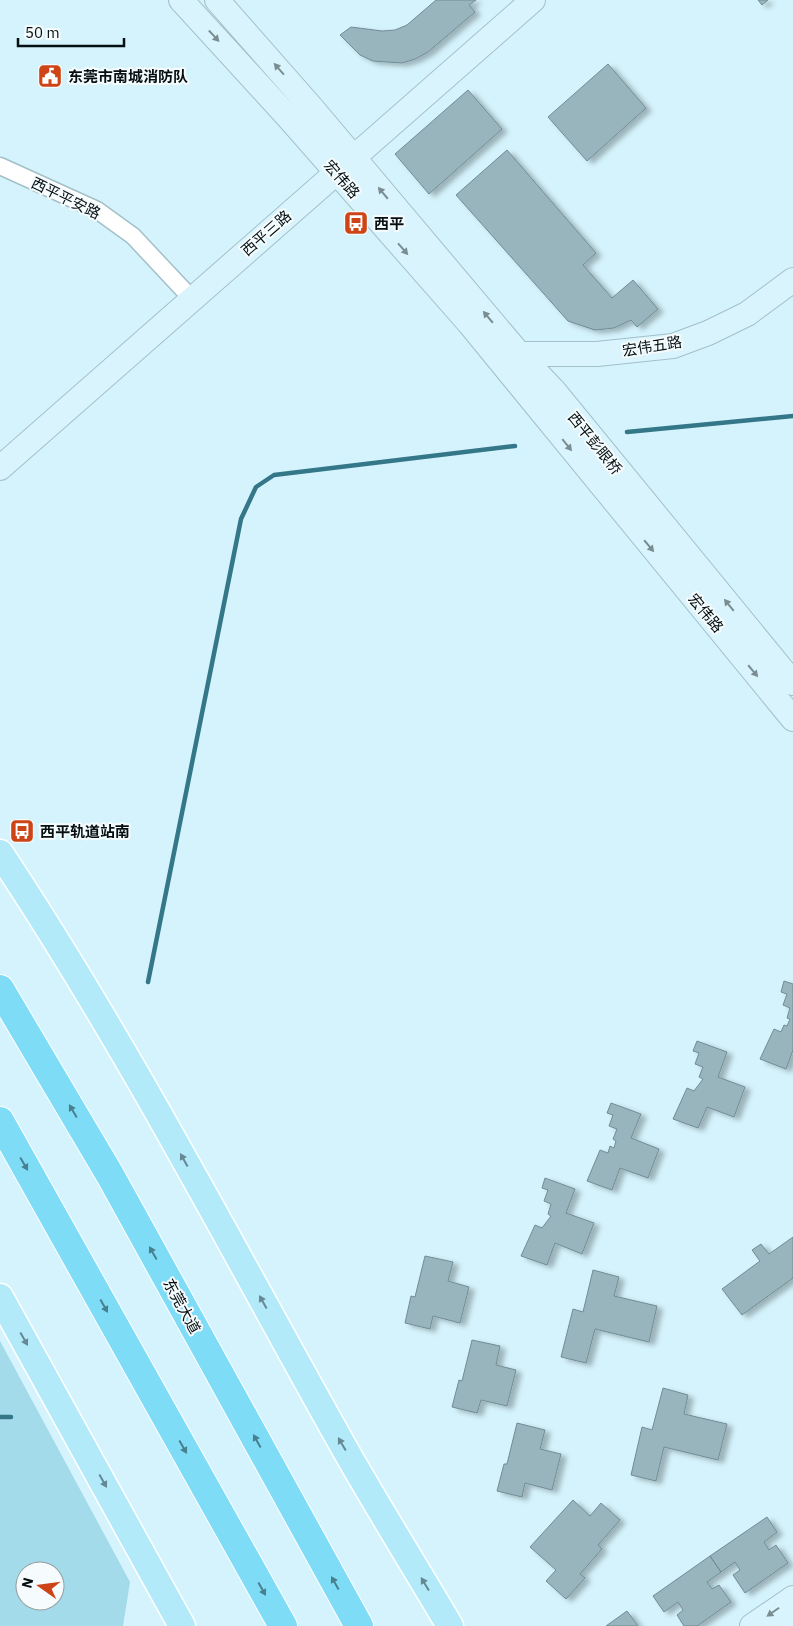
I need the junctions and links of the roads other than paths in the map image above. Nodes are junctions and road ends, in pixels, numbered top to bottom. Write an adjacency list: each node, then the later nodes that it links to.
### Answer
1 (181, 0): 4 (street, 宏伟路, one-way to 4)
2 (217, 0): 4 (street, 宏伟路, one-way to 2)
3 (533, 0): 4 (street, 西平三路)
4 (344, 165): 8 (street, 西平三路); 9 (street, 宏伟路)
5 (0, 166): 8 (street, 西平平安路)
6 (793, 280): 9 (street, 宏伟五路)
7 (793, 296): 9 (street, 宏伟五路)
8 (192, 299): 11 (street, 西平三路)
9 (511, 360): 10 (street, 宏伟路)
10 (546, 400): 12 (street, 西平彭眼桥); 13 (street, 西平彭眼桥, one-way to 13)
11 (0, 468)
12 (636, 494): 14 (street, 宏伟路, one-way to 12)
13 (618, 508): 15 (street, 宏伟路, one-way to 15)
14 (793, 684)
15 (793, 719)
16 (0, 853): 25 (main road, one-way to 16)
17 (0, 989): 24 (highway, 东莞大道, one-way to 17)
18 (0, 1122): 23 (highway, one-way to 23)
19 (0, 1297): 22 (main road, one-way to 22)
20 (793, 1598): 26 (street, one-way to 26)
21 (793, 1619): 27 (street)
22 (182, 1626)
23 (282, 1626)
24 (359, 1626)
25 (450, 1626)
26 (752, 1626)
27 (783, 1626)

